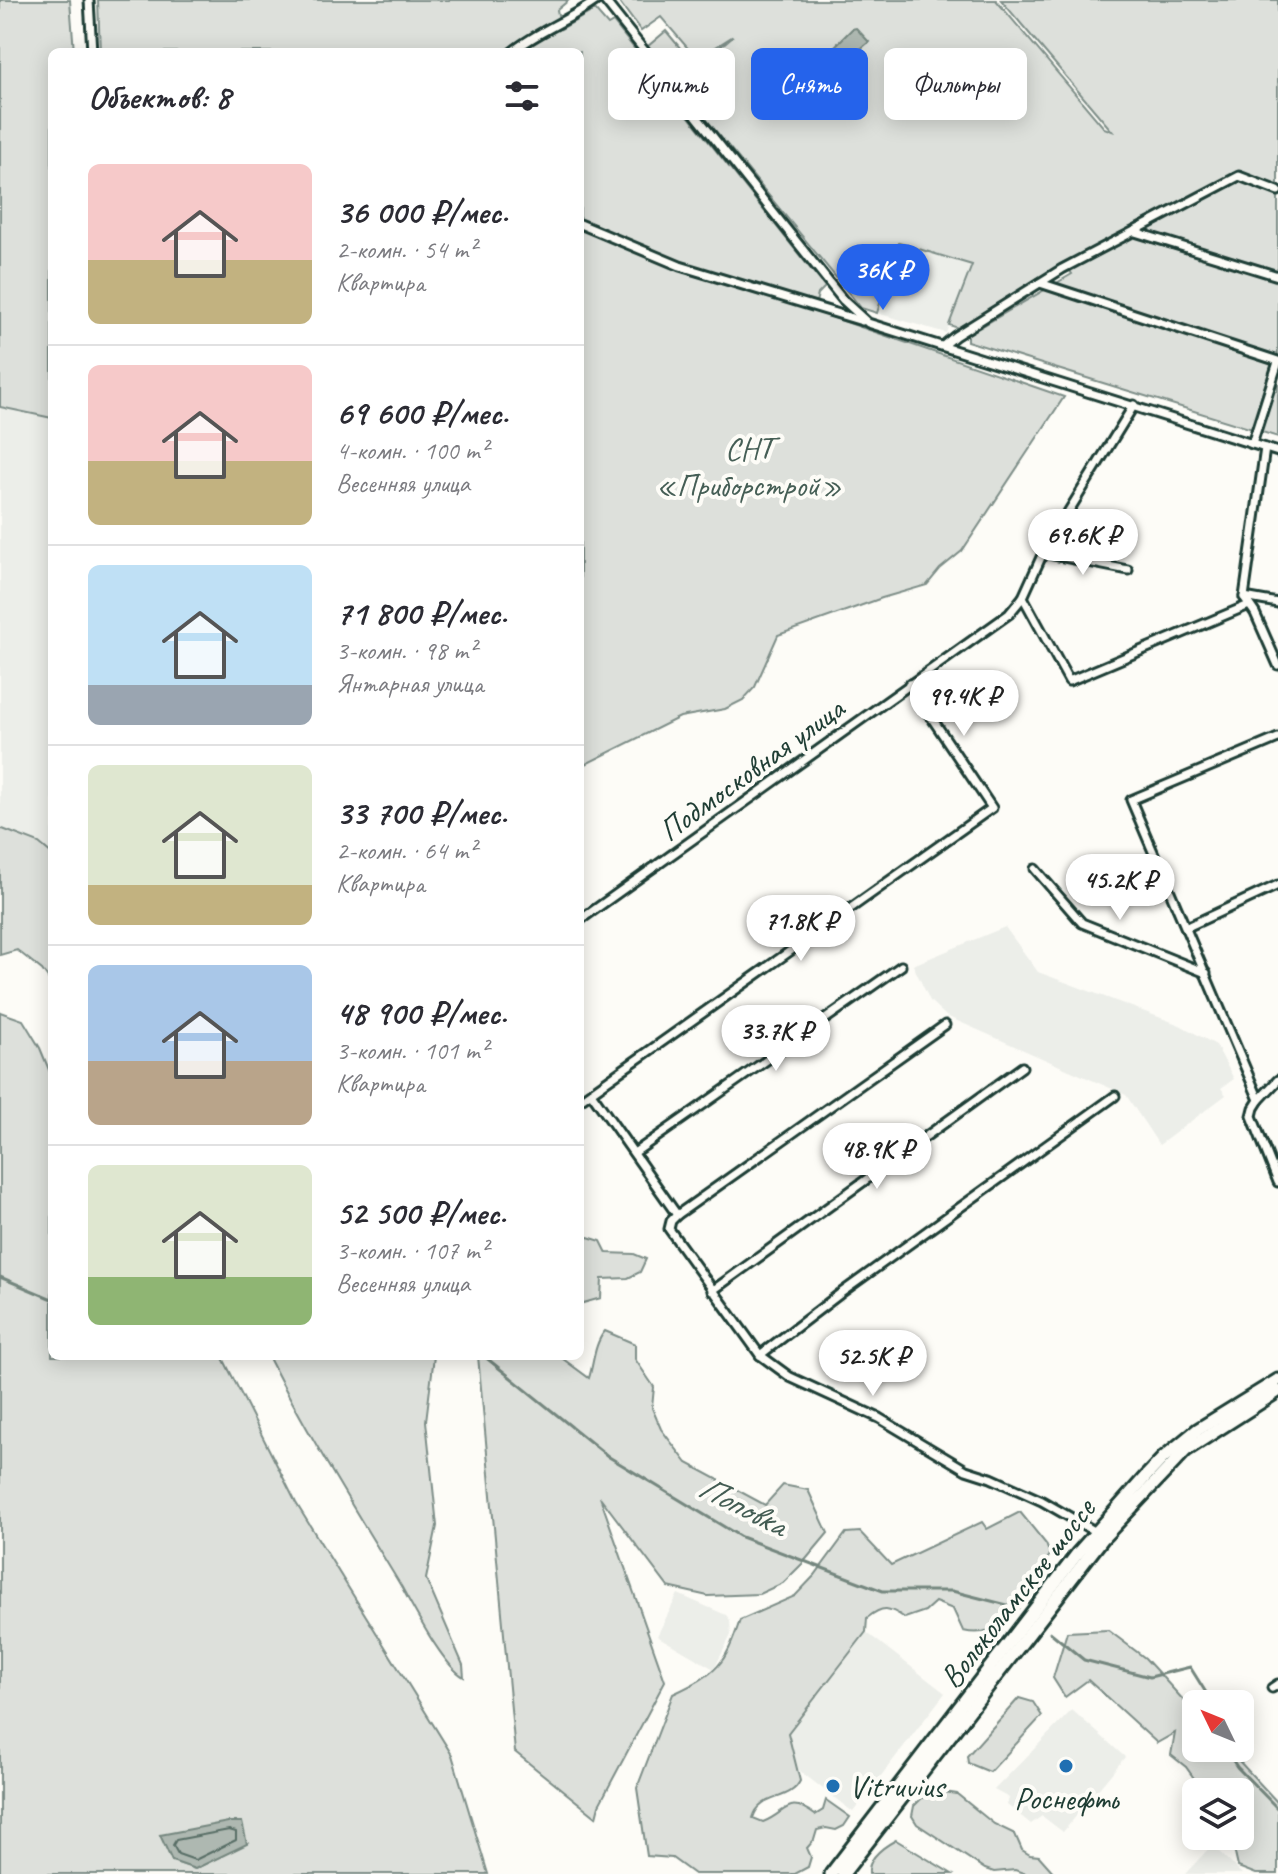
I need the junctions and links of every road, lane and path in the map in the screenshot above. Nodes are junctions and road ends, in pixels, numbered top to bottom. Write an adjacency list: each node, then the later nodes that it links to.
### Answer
1 (89, 0): 4 (street)
2 (597, 0): 5 (street)
3 (604, 0): 11 (street)
4 (92, 48)
5 (517, 48)
6 (1278, 191): 8 (street)
7 (584, 226): 11 (street)
8 (1134, 232): 9 (street); 10 (street)
9 (1278, 276)
10 (1040, 283): 12 (street); 13 (street)
11 (868, 323): 12 (street)
12 (943, 346): 14 (street)
13 (1278, 361): 15 (street)
14 (1134, 405): 15 (street); 18 (street)
15 (1252, 444): 16 (street)
16 (1265, 448): 17 (street); 21 (street)
17 (1278, 452)
18 (1043, 553): 19 (street); 20 (street)
19 (1128, 570)
20 (1023, 597): 23 (street); 25 (street, Подмосковная улица)
21 (1244, 597): 22 (street); 23 (street)
22 (1278, 603)
23 (1249, 605): 24 (street)
24 (1278, 665)
25 (909, 684): 29 (street, Подмосковная улица); 37 (street)
26 (1278, 738): 30 (street)
27 (1035, 869): 32 (street)
28 (1278, 885): 30 (street)
29 (584, 917)
30 (1187, 927): 32 (street)
31 (901, 966): 42 (street)
32 (1206, 973): 41 (street)
33 (945, 1025): 44 (street)
34 (1022, 1067): 45 (street)
35 (1278, 1080): 36 (street)
36 (1267, 1091): 39 (street); 41 (street)
37 (592, 1094): 40 (street); 42 (street)
38 (1115, 1096): 46 (street)
39 (1278, 1096)
40 (584, 1098)
41 (1259, 1100): 43 (street)
42 (634, 1153): 44 (street)
43 (1278, 1182)
44 (677, 1215): 45 (street)
45 (712, 1291): 46 (street)
46 (760, 1355): 49 (street)
47 (1278, 1380): 49 (main road, Волоколамское шоссе)
48 (1278, 1391): 51 (main road, Волоколамское шоссе)
49 (1096, 1532): 50 (main road, Волоколамское шоссе)
50 (831, 1874)
51 (843, 1874)

